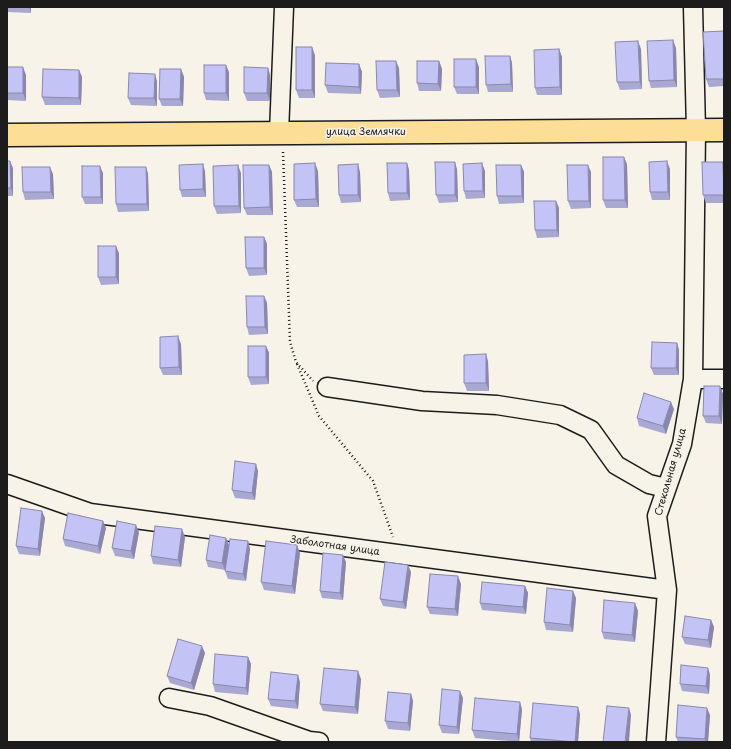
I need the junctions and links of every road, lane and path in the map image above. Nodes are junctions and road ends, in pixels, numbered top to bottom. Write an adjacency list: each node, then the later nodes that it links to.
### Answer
1 (284, 7): 6 (street)
2 (693, 7): 3 (street, Стекольная улица)
3 (696, 130): 4 (main road, улица Землячки); 6 (main road, улица Землячки); 8 (street, Стекольная улица)
4 (724, 130)
5 (7, 135): 6 (main road, улица Землячки)
6 (281, 143): 7 (path)
7 (296, 362): 10 (path); 13 (path)
8 (693, 379): 9 (street); 12 (street, Стекольная улица)
9 (724, 379)
10 (327, 387): 12 (street)
11 (7, 484): 13 (street, Заболотная улица)
12 (666, 488): 14 (street, Стекольная улица)
13 (399, 554): 14 (street, Заболотная улица)
14 (667, 590): 17 (street, Стекольная улица)
15 (170, 698): 16 (street)
16 (319, 742)
17 (656, 742)

